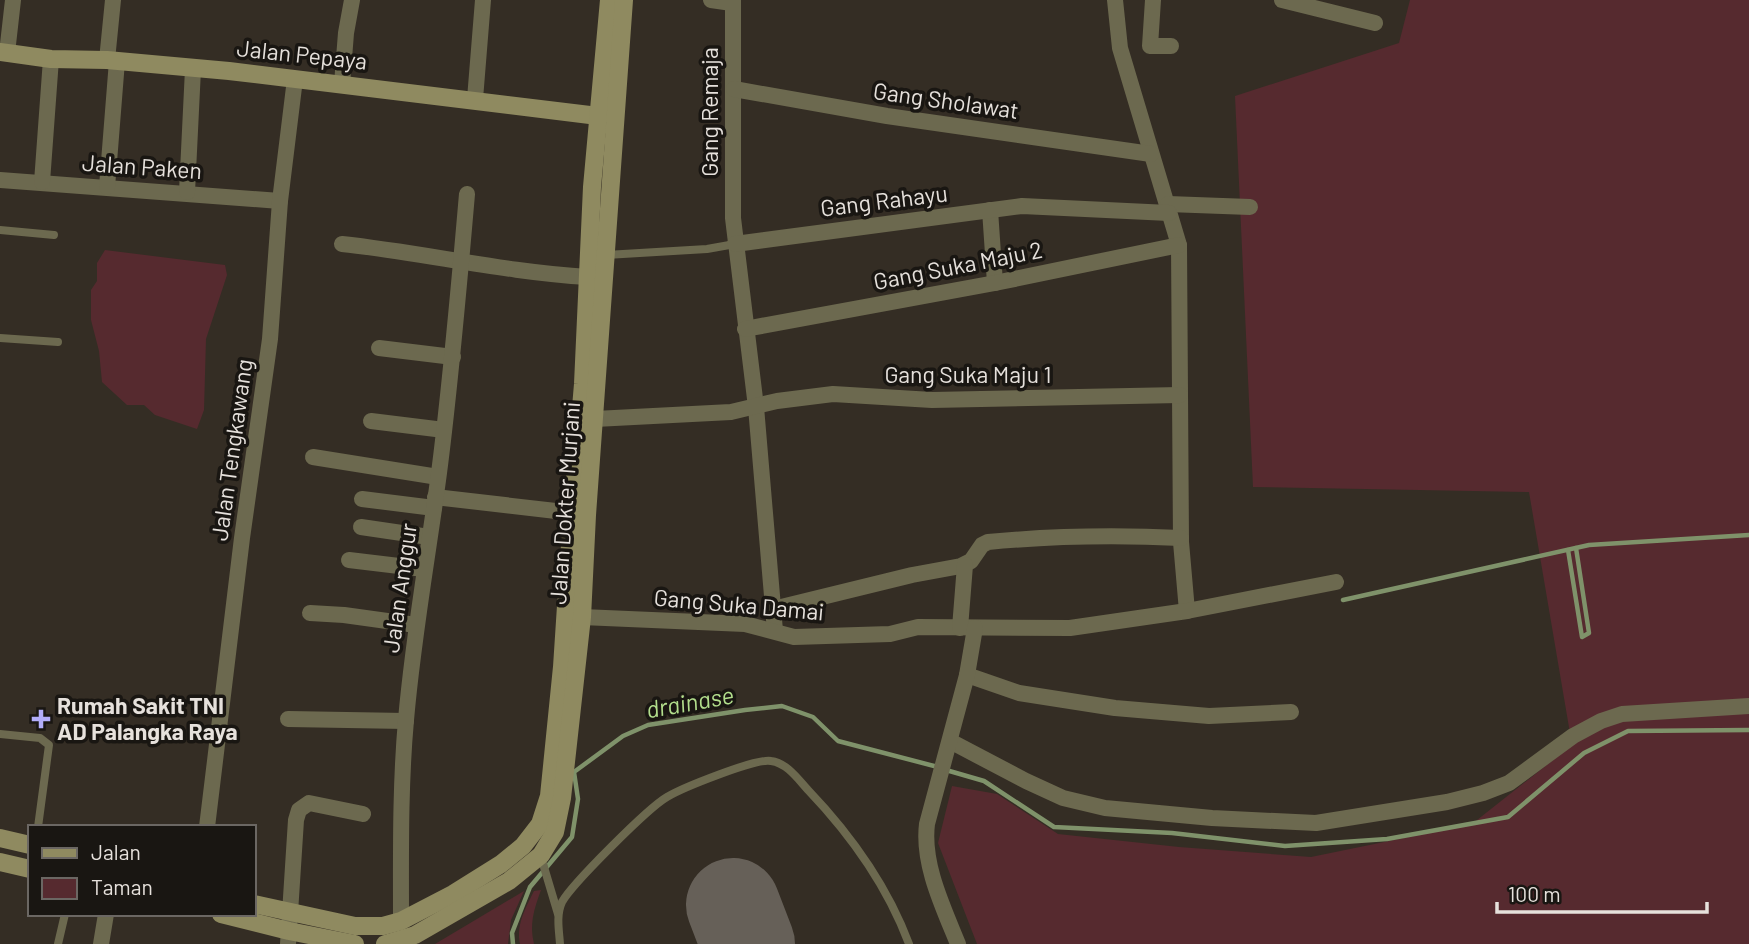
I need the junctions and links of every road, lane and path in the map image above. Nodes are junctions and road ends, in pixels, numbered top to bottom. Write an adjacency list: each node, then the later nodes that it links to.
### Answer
1 (13, 0): 14 (street)
2 (113, 0): 16 (street)
3 (352, 0): 19 (street)
4 (483, 0): 21 (street)
5 (609, 0): 22 (main road, Jalan Dokter Murjani)
6 (624, 0): 38 (main road, Jalan Dokter Murjani)
7 (711, 0): 11 (street, Gang Remaja)
8 (1115, 0): 23 (street)
9 (1153, 0): 13 (street)
10 (1282, 0): 12 (street)
11 (733, 1): 20 (street, Gang Remaja)
12 (1375, 23)
13 (1171, 46)
14 (3, 52): 15 (main road, Jalan Pepaya)
15 (51, 59): 16 (main road, Jalan Pepaya); 25 (street)
16 (112, 60): 17 (main road, Jalan Pepaya); 26 (street)
17 (193, 69): 18 (main road, Jalan Pepaya); 27 (street)
18 (295, 79): 19 (main road, Jalan Pepaya); 29 (street, Jalan Tengkawang)
19 (342, 84): 21 (main road, Jalan Pepaya)
20 (734, 89): 23 (street, Gang Sholawat); 36 (street, Gang Remaja)
21 (475, 99): 22 (main road, Jalan Pepaya)
22 (598, 116): 40 (main road, Jalan Dokter Murjani)
23 (1151, 154): 31 (street)
24 (0, 180): 25 (street, Jalan Paken)
25 (42, 182): 26 (street, Jalan Paken)
26 (107, 187): 27 (street, Jalan Paken)
27 (187, 192): 29 (street, Jalan Paken)
28 (467, 194): 39 (street, Jalan Anggur)
29 (280, 201): 83 (street, Jalan Tengkawang)
30 (1250, 207): 31 (street, Gang Rahayu)
31 (1168, 208): 32 (street, Gang Rahayu); 37 (street)
32 (990, 210): 36 (street, Gang Rahayu); 41 (street)
33 (0, 230): 34 (lane)
34 (54, 235)
35 (342, 244): 39 (street)
36 (735, 244): 38 (lane, Gang Rahayu); 42 (street, Gang Remaja)
37 (1179, 245): 41 (street, Gang Suka Maju 2); 48 (street)
38 (606, 255): 47 (main road, Jalan Dokter Murjani)
39 (461, 263): 40 (street); 46 (street, Jalan Anggur)
40 (588, 277): 47 (main road, Jalan Dokter Murjani)
41 (995, 283): 42 (street, Gang Suka Maju 2)
42 (745, 329): 49 (street, Gang Remaja)
43 (0, 338): 44 (lane)
44 (58, 342)
45 (379, 348): 46 (street)
46 (453, 357): 52 (street, Jalan Anggur)
47 (592, 364): 50 (main road, Jalan Dokter Murjani); 57 (main road, Jalan Dokter Murjani)
48 (1180, 395): 49 (street, Gang Suka Maju 1); 60 (street)
49 (756, 407): 50 (street, Gang Suka Maju 1); 65 (street, Gang Remaja)
50 (595, 419): 57 (main road, Jalan Dokter Murjani)
51 (371, 421): 52 (street)
52 (444, 430): 54 (street, Jalan Anggur)
53 (313, 457): 54 (street)
54 (438, 477): 56 (street, Jalan Anggur)
55 (362, 499): 56 (street)
56 (435, 502): 57 (street); 59 (street, Jalan Anggur)
57 (579, 514): 68 (main road, Jalan Dokter Murjani); 73 (main road, Jalan Dokter Murjani)
58 (361, 527): 59 (street)
59 (429, 537): 63 (street, Jalan Anggur)
60 (1181, 538): 62 (street); 66 (street)
61 (349, 560): 63 (street)
62 (965, 565): 65 (street); 70 (street)
63 (424, 569): 69 (street, Jalan Anggur)
64 (1335, 582): 66 (street)
65 (773, 609): 71 (street, Gang Remaja)
66 (1187, 611): 70 (street, Gang Suka Damai)
67 (310, 613): 69 (street)
68 (582, 617): 71 (street, Gang Suka Damai); 73 (main road, Jalan Dokter Murjani)
69 (416, 625): 77 (street, Jalan Anggur)
70 (967, 628): 71 (street, Gang Suka Damai); 72 (street)
71 (775, 631)
72 (967, 675): 75 (street); 79 (street)
73 (565, 706): 80 (main road, Jalan Dokter Murjani)
74 (1749, 706): 79 (street)
75 (1291, 712)
76 (288, 719): 77 (street)
77 (406, 721): 95 (street, Jalan Anggur)
78 (0, 734): 82 (lane)
79 (950, 741): 103 (street)
80 (555, 797): 86 (main road, Jalan Dokter Murjani); 95 (main road, Jalan Dokter Murjani)
81 (363, 814): 90 (street)
82 (38, 825)
83 (207, 825)
84 (0, 838): 85 (main road)
85 (28, 845)
86 (541, 855): 91 (lane); 100 (main road, Jalan Dokter Murjani)
87 (0, 862): 88 (main road)
88 (28, 869)
89 (256, 904): 90 (main road, Jalan Dokter Murjani)
90 (290, 912): 95 (main road, Jalan Dokter Murjani); 96 (street)
91 (558, 914): 101 (lane); 102 (lane)
92 (65, 916): 97 (lane)
93 (106, 916): 98 (street)
94 (227, 916): 96 (main road)
95 (401, 921)
96 (288, 938): 99 (main road)
97 (58, 944)
98 (101, 944)
99 (355, 944)
100 (384, 944)
101 (560, 944)
102 (909, 944)
103 (958, 944)

